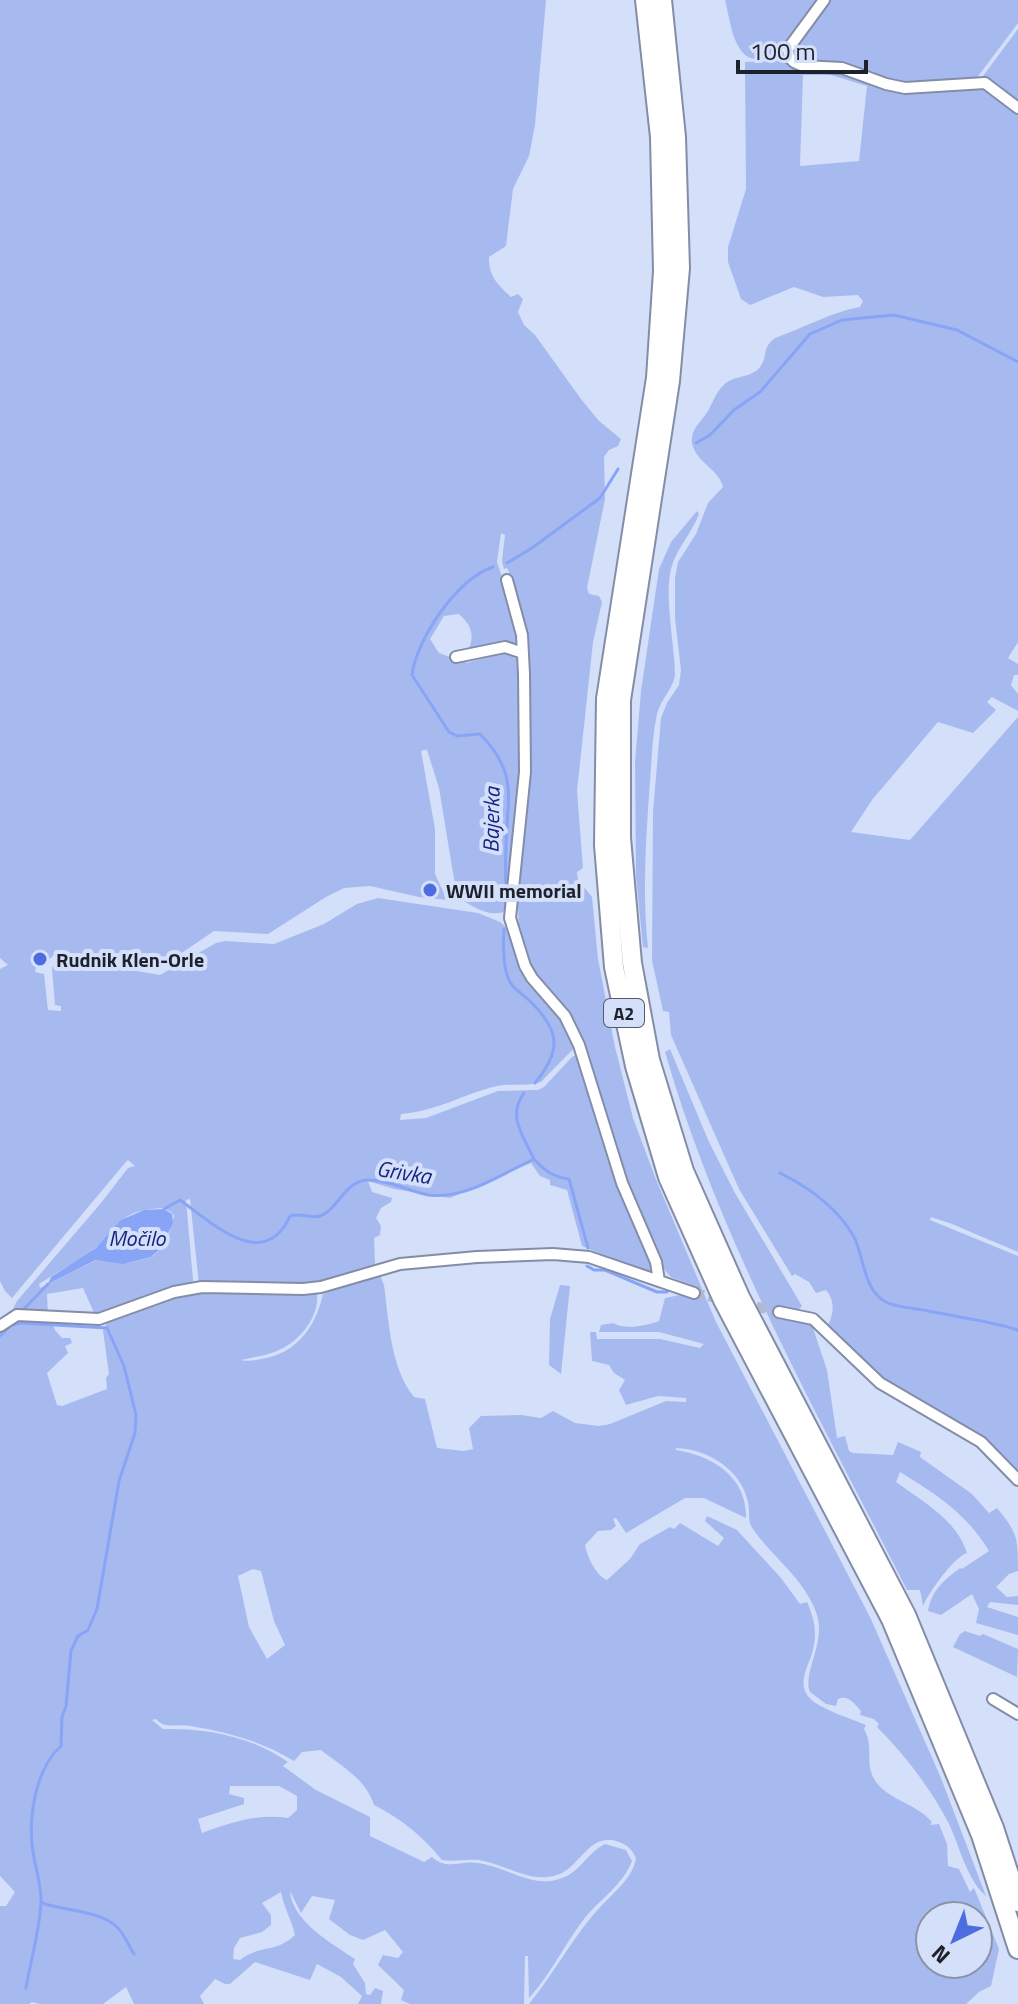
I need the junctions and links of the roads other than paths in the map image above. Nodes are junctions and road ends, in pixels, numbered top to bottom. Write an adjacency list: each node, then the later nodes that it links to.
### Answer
1 (645, 0): 16 (highway, A2)
2 (662, 0): 15 (highway, A2)
3 (824, 0): 4 (street)
4 (1018, 108)
5 (507, 580): 6 (street)
6 (523, 653): 7 (street); 8 (street)
7 (456, 657)
8 (659, 1281): 9 (street); 11 (street)
9 (694, 1293)
10 (779, 1312): 12 (street)
11 (0, 1326)
12 (1018, 1480)
13 (993, 1699): 14 (street)
14 (1018, 1714)
15 (1018, 1902)
16 (1018, 1949)

